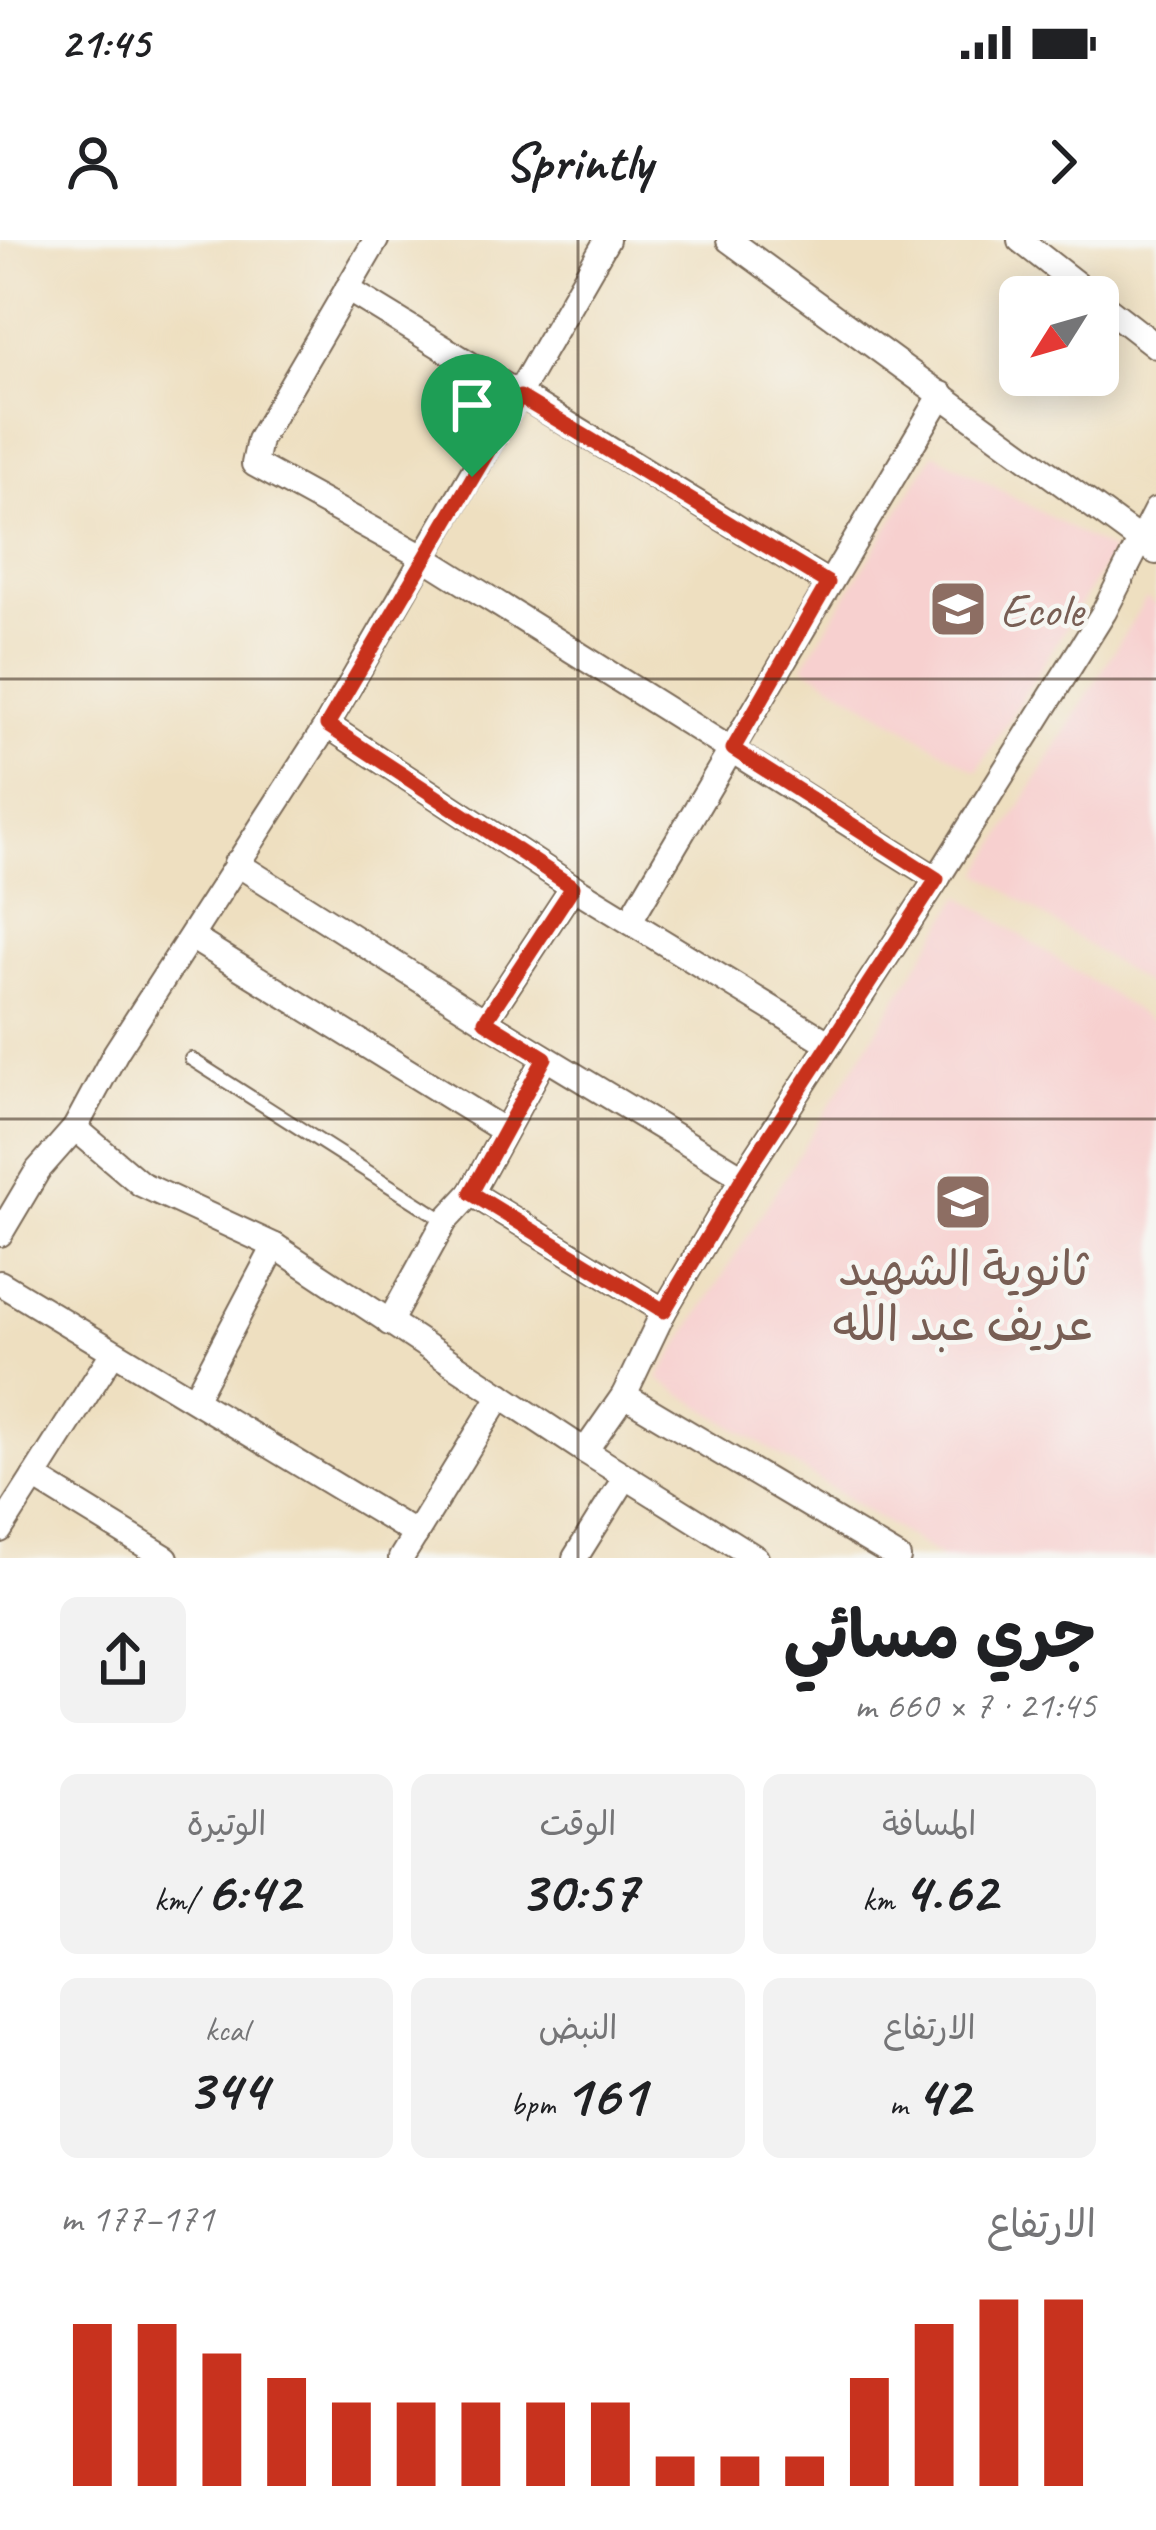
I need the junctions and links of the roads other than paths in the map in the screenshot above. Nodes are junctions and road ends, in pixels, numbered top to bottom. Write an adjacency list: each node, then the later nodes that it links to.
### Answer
1 (376, 240): 6 (street)
2 (608, 240): 10 (street)
3 (729, 240): 9 (street)
4 (1020, 240): 5 (street)
5 (1066, 276)
6 (347, 289): 10 (street); 13 (street)
7 (1119, 317): 8 (street)
8 (1156, 346)
9 (942, 394): 12 (street); 14 (street)
10 (520, 397): 13 (street); 14 (street)
11 (1156, 510): 12 (street)
12 (1147, 545): 18 (street)
13 (425, 557): 15 (street); 16 (street)
14 (828, 583): 16 (street)
15 (327, 725): 17 (street); 19 (street)
16 (733, 749): 18 (street); 20 (street)
17 (236, 863): 21 (street); 22 (street)
18 (937, 879): 23 (street)
19 (573, 887): 20 (street); 22 (street)
20 (631, 919): 23 (street)
21 (191, 937): 26 (street); 27 (street)
22 (485, 1021): 24 (street)
23 (830, 1044): 28 (street)
24 (545, 1058): 27 (street); 28 (street)
25 (191, 1059): 30 (lane)
26 (75, 1128): 31 (street); 32 (street)
27 (503, 1130): 29 (street)
28 (743, 1177): 34 (street)
29 (471, 1193): 30 (street); 34 (street)
30 (445, 1221): 35 (street)
31 (0, 1234)
32 (274, 1246): 35 (street); 39 (street)
33 (0, 1283): 36 (street)
34 (664, 1311): 38 (street)
35 (389, 1323): 37 (street)
36 (112, 1354): 39 (street); 41 (street)
37 (501, 1395): 40 (street); 44 (street)
38 (624, 1395): 40 (street); 49 (street)
39 (195, 1398): 44 (street)
40 (585, 1451): 42 (street)
41 (34, 1477): 43 (street); 46 (street)
42 (625, 1478): 45 (street); 48 (street)
43 (0, 1530)
44 (416, 1534): 47 (street)
45 (752, 1557)
46 (166, 1558)
47 (401, 1558)
48 (575, 1558)
49 (898, 1558)

